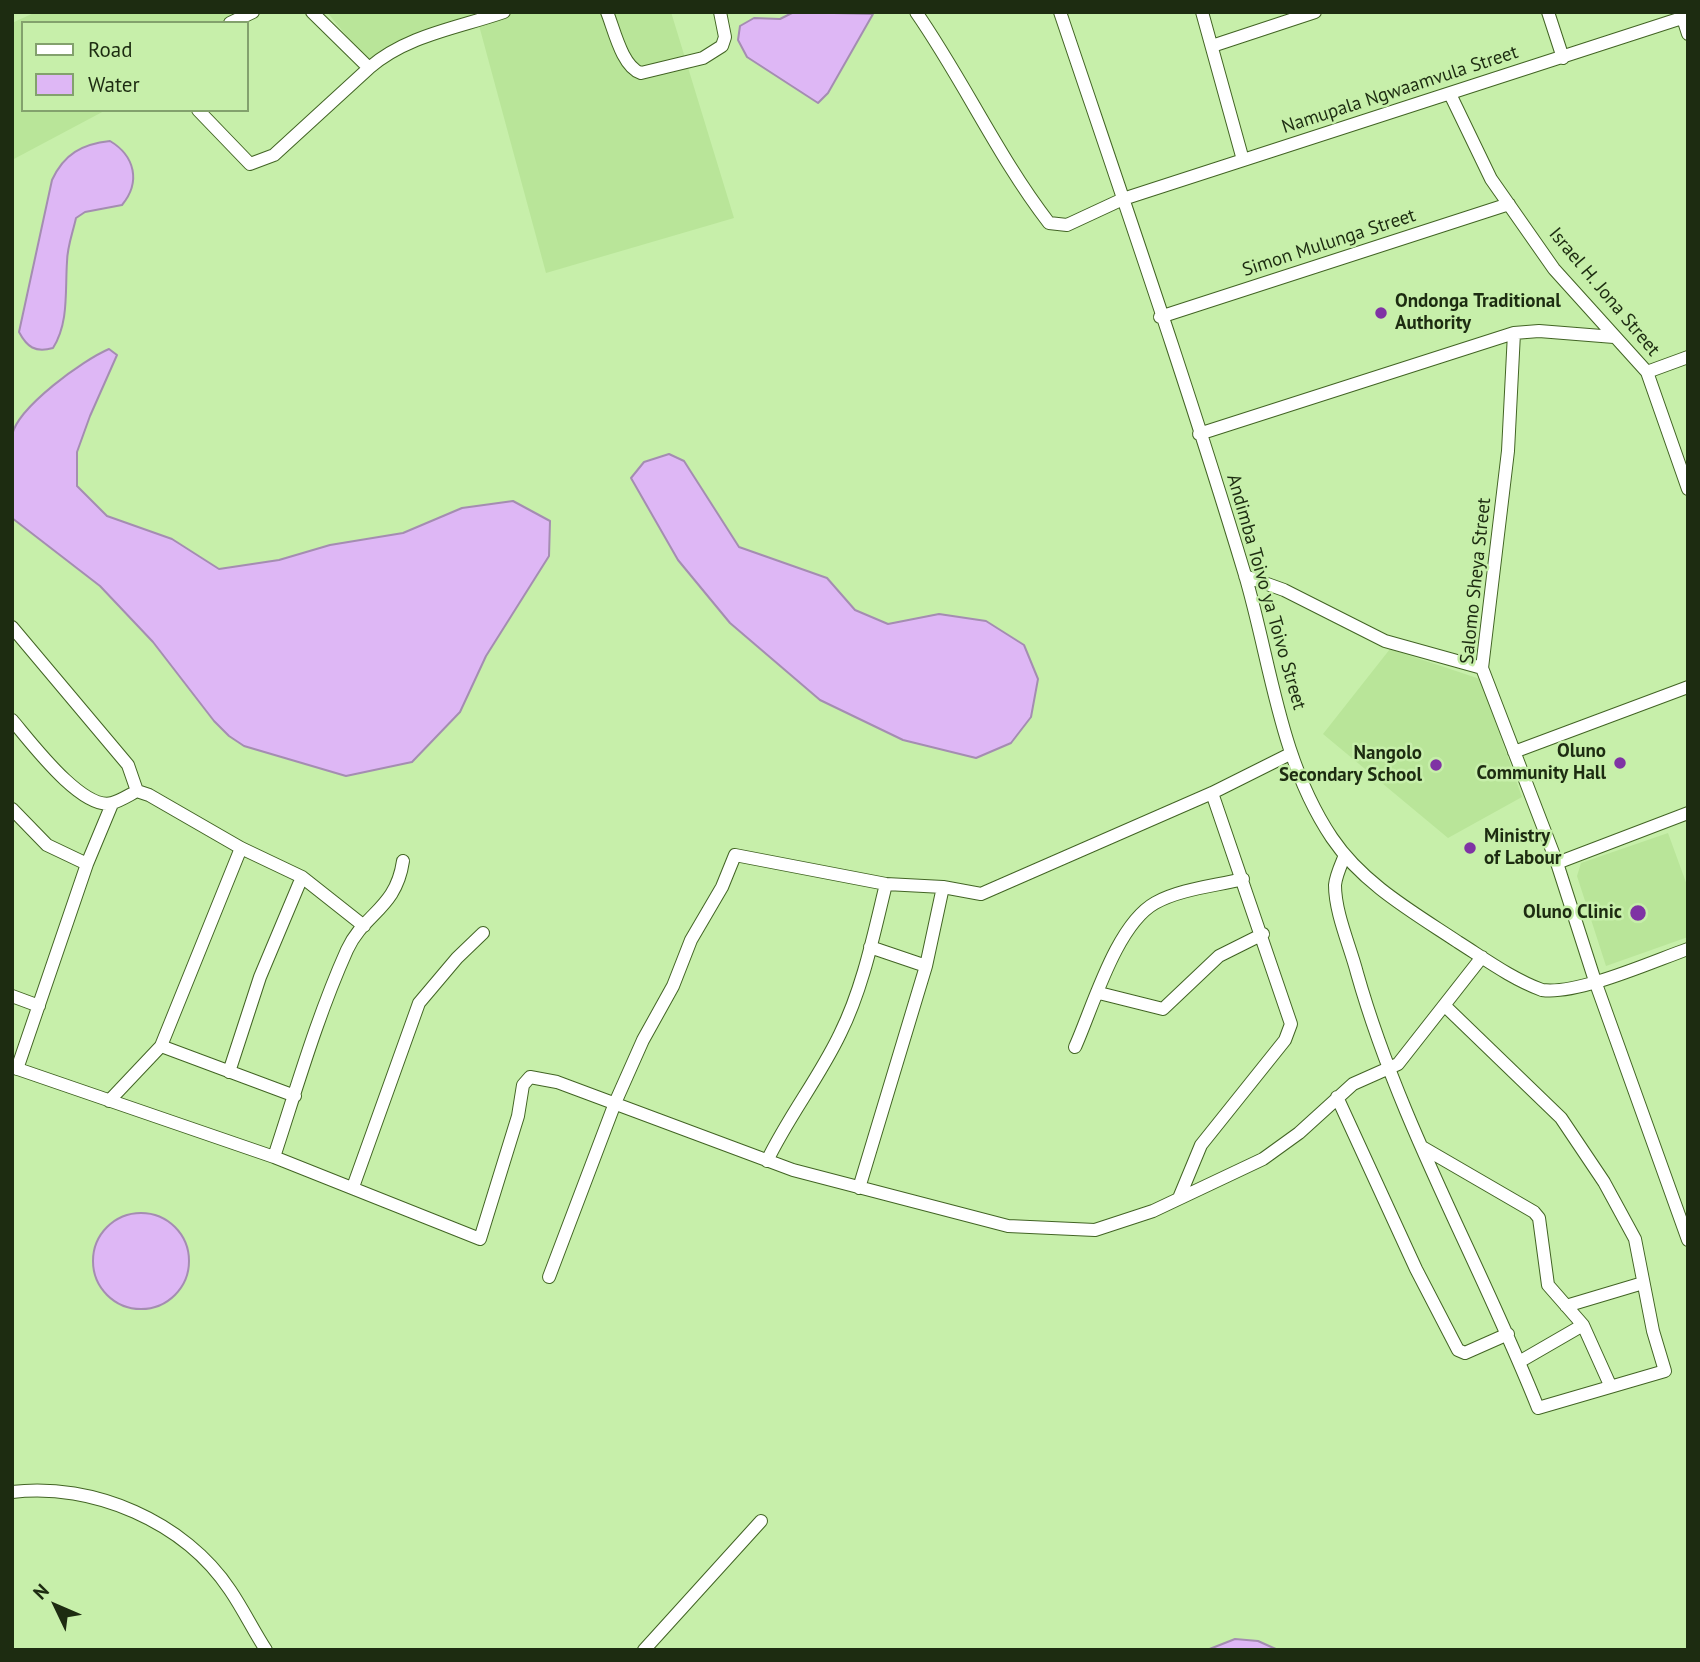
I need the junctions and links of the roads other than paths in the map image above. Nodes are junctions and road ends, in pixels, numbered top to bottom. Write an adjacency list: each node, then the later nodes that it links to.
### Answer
1 (253, 12): 12 (street)
2 (312, 12): 16 (street)
3 (504, 12): 16 (street)
4 (607, 12): 5 (street)
5 (720, 12)
6 (916, 12): 20 (street, Namupala Ngwaamvula Street)
7 (1060, 12): 20 (street, Andimba Toivo ya Toivo Street)
8 (1202, 12): 14 (street)
9 (1315, 12): 14 (street)
10 (1549, 12): 15 (street)
11 (1684, 15): 13 (street); 15 (street, Namupala Ngwaamvula Street)
12 (234, 21)
13 (1688, 34)
14 (1212, 46): 19 (street)
15 (1563, 58): 17 (street, Namupala Ngwaamvula Street)
16 (369, 68): 18 (street)
17 (1450, 94): 19 (street, Namupala Ngwaamvula Street); 21 (street, Israel H. Jona Street)
18 (200, 112)
19 (1243, 160): 20 (street, Namupala Ngwaamvula Street)
20 (1123, 198): 22 (street, Andimba Toivo ya Toivo Street)
21 (1509, 204): 22 (street, Simon Mulunga Street); 24 (street, Israel H. Jona Street)
22 (1160, 317): 27 (street, Andimba Toivo ya Toivo Street)
23 (1514, 333): 24 (street); 27 (street); 31 (street, Salomo Sheya Street)
24 (1615, 337): 26 (street, Israel H. Jona Street)
25 (1688, 357): 26 (street)
26 (1647, 372): 28 (street, Israel H. Jona Street)
27 (1199, 435): 29 (street, Andimba Toivo ya Toivo Street)
28 (1688, 489)
29 (1245, 576): 31 (street); 35 (street, Andimba Toivo ya Toivo Street)
30 (12, 626): 36 (street)
31 (1482, 668): 34 (street, Salomo Sheya Street)
32 (1688, 687): 34 (street)
33 (12, 720): 38 (street)
34 (1514, 752): 44 (street, Salomo Sheya Street)
35 (1290, 754): 37 (street); 42 (street, Andimba Toivo ya Toivo Street)
36 (137, 791): 38 (street); 41 (street)
37 (1212, 793): 47 (street); 49 (street)
38 (111, 804): 45 (street)
39 (12, 809): 45 (street)
40 (1688, 813): 44 (street)
41 (242, 848): 46 (street); 62 (street)
42 (1345, 855): 55 (street, Andimba Toivo ya Toivo Street); 65 (street)
43 (403, 861): 50 (street)
44 (1557, 863): 57 (street, Salomo Sheya Street)
45 (87, 864): 60 (street)
46 (302, 877): 50 (street); 66 (street)
47 (1243, 879): 52 (street); 58 (street)
48 (886, 884): 49 (street); 53 (street); 70 (street)
49 (943, 887): 56 (street)
50 (364, 926): 67 (street)
51 (483, 933): 74 (street)
52 (1262, 934): 58 (street); 76 (street)
53 (870, 947): 56 (street); 73 (street)
54 (1688, 950): 57 (street, Andimba Toivo ya Toivo Street)
55 (1482, 957): 57 (street, Andimba Toivo ya Toivo Street); 61 (street)
56 (926, 966): 75 (street)
57 (1595, 981): 77 (street, Salomo Sheya Street)
58 (1099, 993): 63 (street)
59 (12, 996): 60 (street)
60 (39, 1006): 64 (street)
61 (1444, 1006): 65 (street); 79 (street)
62 (161, 1046): 66 (street); 69 (street)
63 (1075, 1047)
64 (15, 1068): 69 (street)
65 (1389, 1069): 68 (street); 71 (street)
66 (229, 1072): 67 (street)
67 (295, 1096): 72 (street)
68 (1337, 1097): 76 (street); 82 (street)
69 (109, 1101): 72 (street)
70 (615, 1103): 73 (street); 74 (street); 78 (street)
71 (1422, 1147): 80 (street); 82 (street)
72 (275, 1157): 74 (street)
73 (767, 1161): 75 (street)
74 (353, 1187)
75 (859, 1188): 76 (street)
76 (1179, 1198)
77 (1688, 1240)
78 (549, 1277)
79 (1643, 1283): 80 (street); 84 (street)
80 (1566, 1306): 81 (street)
81 (1583, 1325): 83 (street); 84 (street)
82 (1508, 1334): 83 (street)
83 (1519, 1362): 84 (street)
84 (1609, 1385)
85 (12, 1492): 87 (street)
86 (761, 1521): 88 (street)
87 (266, 1650)
88 (644, 1650)

